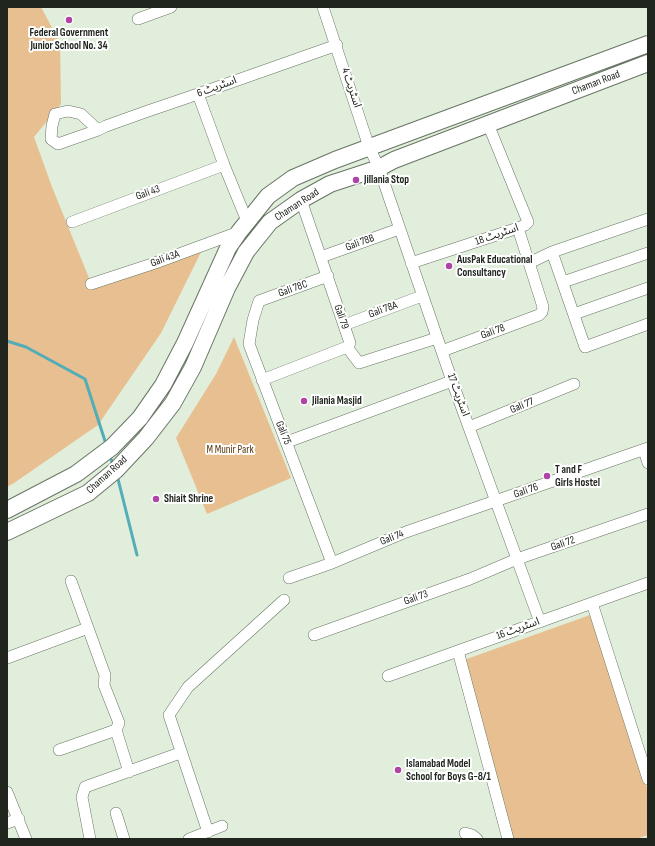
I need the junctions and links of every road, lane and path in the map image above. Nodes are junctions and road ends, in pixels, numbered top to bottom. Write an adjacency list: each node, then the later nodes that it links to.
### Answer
1 (171, 7): 3 (street)
2 (322, 7): 4 (street, اسٹریٹ 4)
3 (138, 19)
4 (336, 44): 7 (street, اسٹریٹ 6); 10 (street, اسٹریٹ 4)
5 (648, 44): 10 (street, Chaman Road)
6 (648, 63): 8 (street, Chaman Road)
7 (198, 94): 9 (street, اسٹریٹ 6); 11 (street)
8 (488, 124): 12 (street, Chaman Road); 17 (street, اسٹریٹ 18)
9 (98, 130)
10 (370, 147): 12 (street, اسٹریٹ 4); 16 (street, Chaman Road)
11 (224, 165): 15 (street, Gali 43); 16 (street)
12 (379, 168): 13 (street, Chaman Road); 18 (street, اسٹریٹ 17)
13 (301, 200): 21 (street, Gali 79); 46 (street, Chaman Road)
14 (648, 219): 19 (street)
15 (72, 222)
16 (243, 226): 26 (street, Gali 43A); 44 (street, Chaman Road)
17 (518, 228): 22 (street, اسٹریٹ 18); 23 (street)
18 (400, 229): 21 (street, Gali 78B); 22 (street, اسٹریٹ 17)
19 (552, 252): 23 (street); 25 (street)
20 (648, 253): 25 (street)
21 (321, 257): 24 (street, Gali 79)
22 (411, 263): 28 (street, اسٹریٹ 17)
23 (529, 263): 35 (street, Gali 78)
24 (328, 276): 29 (street, Gali 78C); 32 (street, Gali 79)
25 (563, 282): 30 (street)
26 (91, 284)
27 (648, 288): 30 (street)
28 (422, 296): 32 (street, Gali 78A); 33 (street, اسٹریٹ 17)
29 (259, 301): 36 (street, Gali 75)
30 (574, 314): 31 (street)
31 (648, 324)
32 (344, 325): 34 (street, Gali 79)
33 (437, 338): 34 (street); 35 (street, اسٹریٹ 17)
34 (347, 347): 36 (street)
35 (442, 351): 37 (street, اسٹریٹ 17)
36 (262, 380): 40 (street, Gali 75)
37 (452, 381): 39 (street, اسٹریٹ 17); 40 (street)
38 (574, 384): 39 (street, Gali 77)
39 (469, 427): 43 (street, اسٹریٹ 17)
40 (287, 442): 48 (street, Gali 75)
41 (646, 449): 42 (street); 43 (street, Gali 76)
42 (648, 463)
43 (496, 502): 47 (street, اسٹریٹ 17); 48 (street, Gali 74)
44 (7, 510)
45 (648, 514): 47 (street, Gali 72)
46 (7, 532)
47 (517, 559): 54 (street, اسٹریٹ 17); 56 (street, Gali 73)
48 (332, 563): 49 (street, Gali 74)
49 (289, 578)
50 (71, 581): 55 (street)
51 (648, 583): 53 (street, اسٹریٹ 16)
52 (284, 600): 62 (street)
53 (592, 603): 54 (street, اسٹریٹ 16); 64 (street)
54 (540, 622): 57 (street, اسٹریٹ 16)
55 (88, 628): 58 (street); 60 (street)
56 (314, 635)
57 (458, 651): 59 (street, اسٹریٹ 16); 77 (street)
58 (7, 658)
59 (388, 676)
60 (116, 730): 61 (street); 63 (street)
61 (59, 750)
62 (180, 752): 63 (street); 70 (street)
63 (129, 772): 73 (street)
64 (648, 780)
65 (8, 797): 67 (street)
66 (116, 813): 74 (street)
67 (19, 819): 68 (street); 72 (street)
68 (7, 823)
69 (222, 826): 70 (street)
70 (208, 832): 75 (street)
71 (464, 833): 76 (street)
72 (26, 839)
73 (90, 839)
74 (124, 839)
75 (189, 839)
76 (478, 839)
77 (508, 839)

